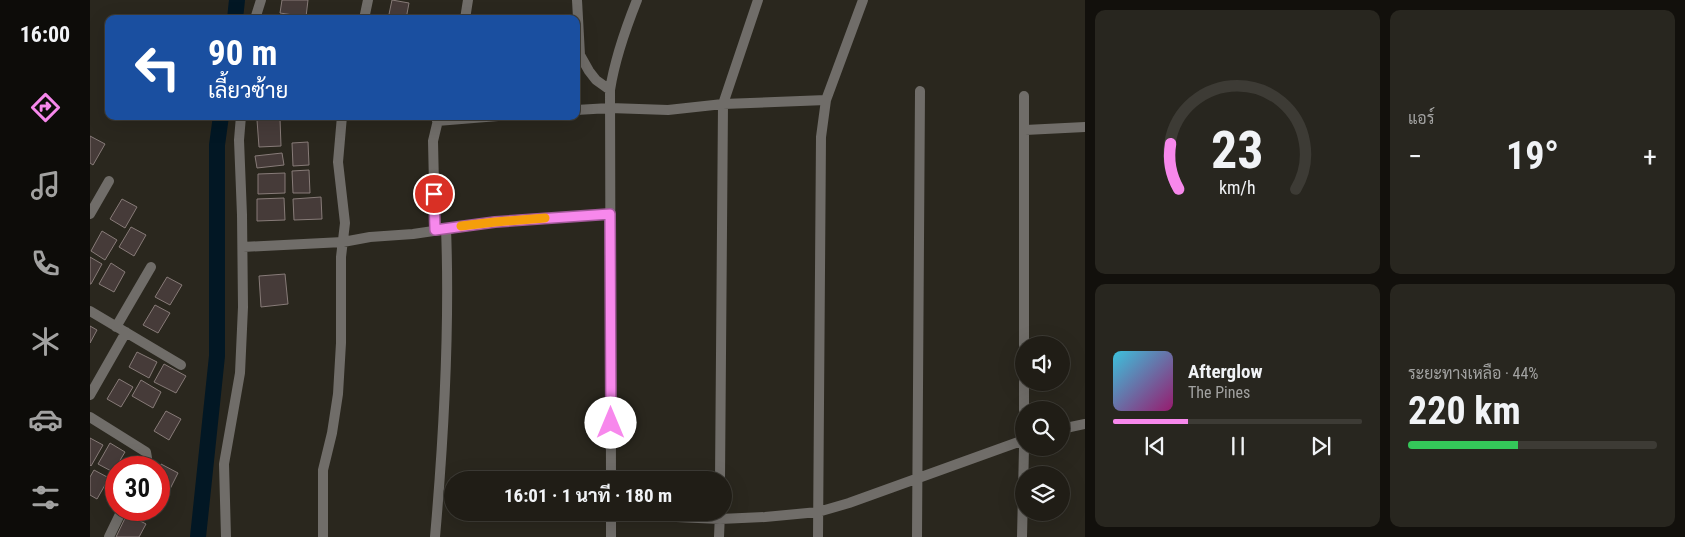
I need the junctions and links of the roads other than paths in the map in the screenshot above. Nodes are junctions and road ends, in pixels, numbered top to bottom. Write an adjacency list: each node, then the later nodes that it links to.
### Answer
1 (260, 0): 8 (street)
2 (368, 0): 9 (street)
3 (468, 0): 10 (street)
4 (577, 0): 11 (street)
5 (638, 0): 13 (street)
6 (758, 0): 17 (street)
7 (863, 0): 16 (street)
8 (256, 15)
9 (365, 15)
10 (466, 15)
11 (578, 15)
12 (580, 55): 13 (street)
13 (610, 90): 18 (street)
14 (920, 91): 47 (street)
15 (1024, 96): 24 (street)
16 (826, 100): 17 (street); 48 (street)
17 (722, 104): 18 (street); 46 (street)
18 (610, 108): 19 (street); 27 (street)
19 (580, 110)
20 (241, 120): 31 (street)
21 (342, 120): 30 (street)
22 (438, 120): 29 (street)
23 (1085, 127): 24 (street)
24 (1025, 130): 36 (street)
25 (108, 181): 26 (street)
26 (90, 214)
27 (610, 214): 28 (street); 45 (street)
28 (446, 228): 29 (street); 56 (street)
29 (435, 230): 30 (street)
30 (343, 242): 31 (street); 55 (street)
31 (243, 247): 54 (street)
32 (151, 267): 34 (street)
33 (90, 311): 34 (street)
34 (116, 327): 35 (street)
35 (126, 332): 37 (street); 38 (street)
36 (1024, 336)
37 (181, 365)
38 (90, 395)
39 (90, 417): 43 (street)
40 (1085, 424): 41 (street)
41 (1070, 427)
42 (1015, 443): 47 (street)
43 (147, 456)
44 (1024, 456): 61 (street)
45 (611, 471)
46 (720, 471)
47 (918, 477): 48 (street); 60 (street)
48 (818, 512): 49 (street); 59 (street)
49 (732, 516)
50 (117, 521): 53 (street)
51 (611, 521): 57 (street)
52 (720, 521): 58 (street)
53 (109, 537)
54 (226, 537)
55 (323, 537)
56 (435, 537)
57 (611, 537)
58 (719, 537)
59 (818, 537)
60 (917, 537)
61 (1022, 537)

